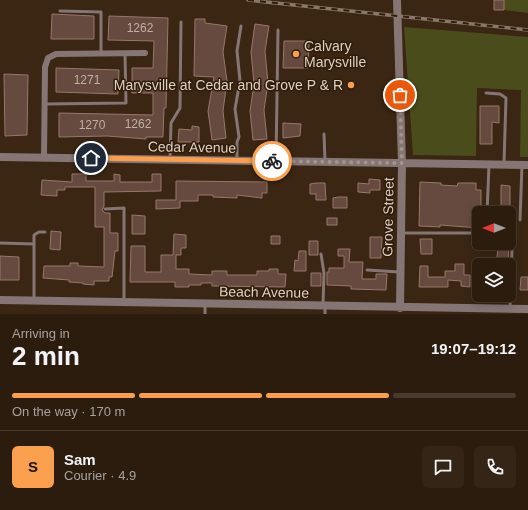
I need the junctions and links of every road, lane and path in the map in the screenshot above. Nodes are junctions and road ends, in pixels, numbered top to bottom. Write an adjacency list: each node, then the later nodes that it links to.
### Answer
1 (397, 0): 18 (street, Grove Street)
2 (60, 11): 7 (lane)
3 (181, 22): 14 (lane)
4 (241, 26): 15 (lane)
5 (278, 30): 16 (lane)
6 (145, 53): 8 (street)
7 (101, 54): 8 (street); 10 (street)
8 (125, 54): 10 (lane)
9 (486, 93): 20 (lane)
10 (44, 104): 13 (street)
11 (324, 134): 17 (lane)
12 (0, 157): 13 (street, Cedar Avenue)
13 (44, 158): 14 (street, Cedar Avenue)
14 (170, 159): 15 (street, Cedar Avenue)
15 (237, 160): 16 (street, Cedar Avenue)
16 (276, 161): 17 (street, Cedar Avenue)
17 (325, 162): 18 (street, Cedar Avenue)
18 (402, 163): 19 (street, Cedar Avenue); 26 (street, Grove Street)
19 (489, 164): 20 (street, Cedar Avenue); 22 (lane)
20 (504, 165): 21 (street, Cedar Avenue)
21 (525, 165): 24 (lane)
22 (487, 206)
23 (105, 209): 36 (lane)
24 (520, 220)
25 (45, 232): 29 (lane)
26 (402, 233): 27 (lane); 33 (street, Grove Street)
27 (472, 234)
28 (0, 243): 29 (lane)
29 (34, 244): 35 (lane)
30 (512, 250): 39 (lane)
31 (321, 254): 38 (lane)
32 (367, 270): 33 (lane)
33 (401, 272): 41 (street, Grove Street)
34 (0, 300): 35 (street, Beach Avenue)
35 (34, 301): 36 (street, Beach Avenue)
36 (124, 302): 37 (street, Beach Avenue)
37 (205, 304): 38 (street, Beach Avenue); 43 (lane)
38 (324, 309): 41 (street, Beach Avenue)
39 (510, 309): 40 (street, Beach Avenue); 42 (street, Beach Avenue)
40 (528, 309)
41 (400, 311): 42 (street, Beach Avenue)
42 (498, 311)
43 (205, 314)

